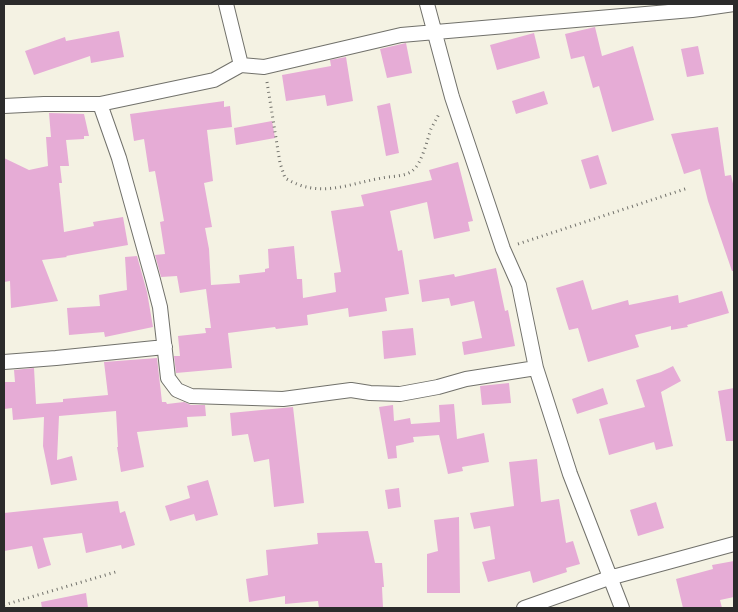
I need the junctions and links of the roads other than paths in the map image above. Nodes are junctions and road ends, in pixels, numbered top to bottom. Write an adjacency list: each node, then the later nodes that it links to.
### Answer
1 (226, 4): 5 (street)
2 (428, 4): 4 (street)
3 (734, 4): 4 (street)
4 (435, 32): 5 (street); 10 (street)
5 (242, 65): 6 (street)
6 (100, 104): 7 (street); 8 (street)
7 (4, 106)
8 (165, 347): 9 (street); 10 (street)
9 (4, 362)
10 (536, 368): 12 (street)
11 (734, 544): 12 (street)
12 (609, 578): 13 (street); 14 (street)
13 (524, 608)
14 (622, 608)

